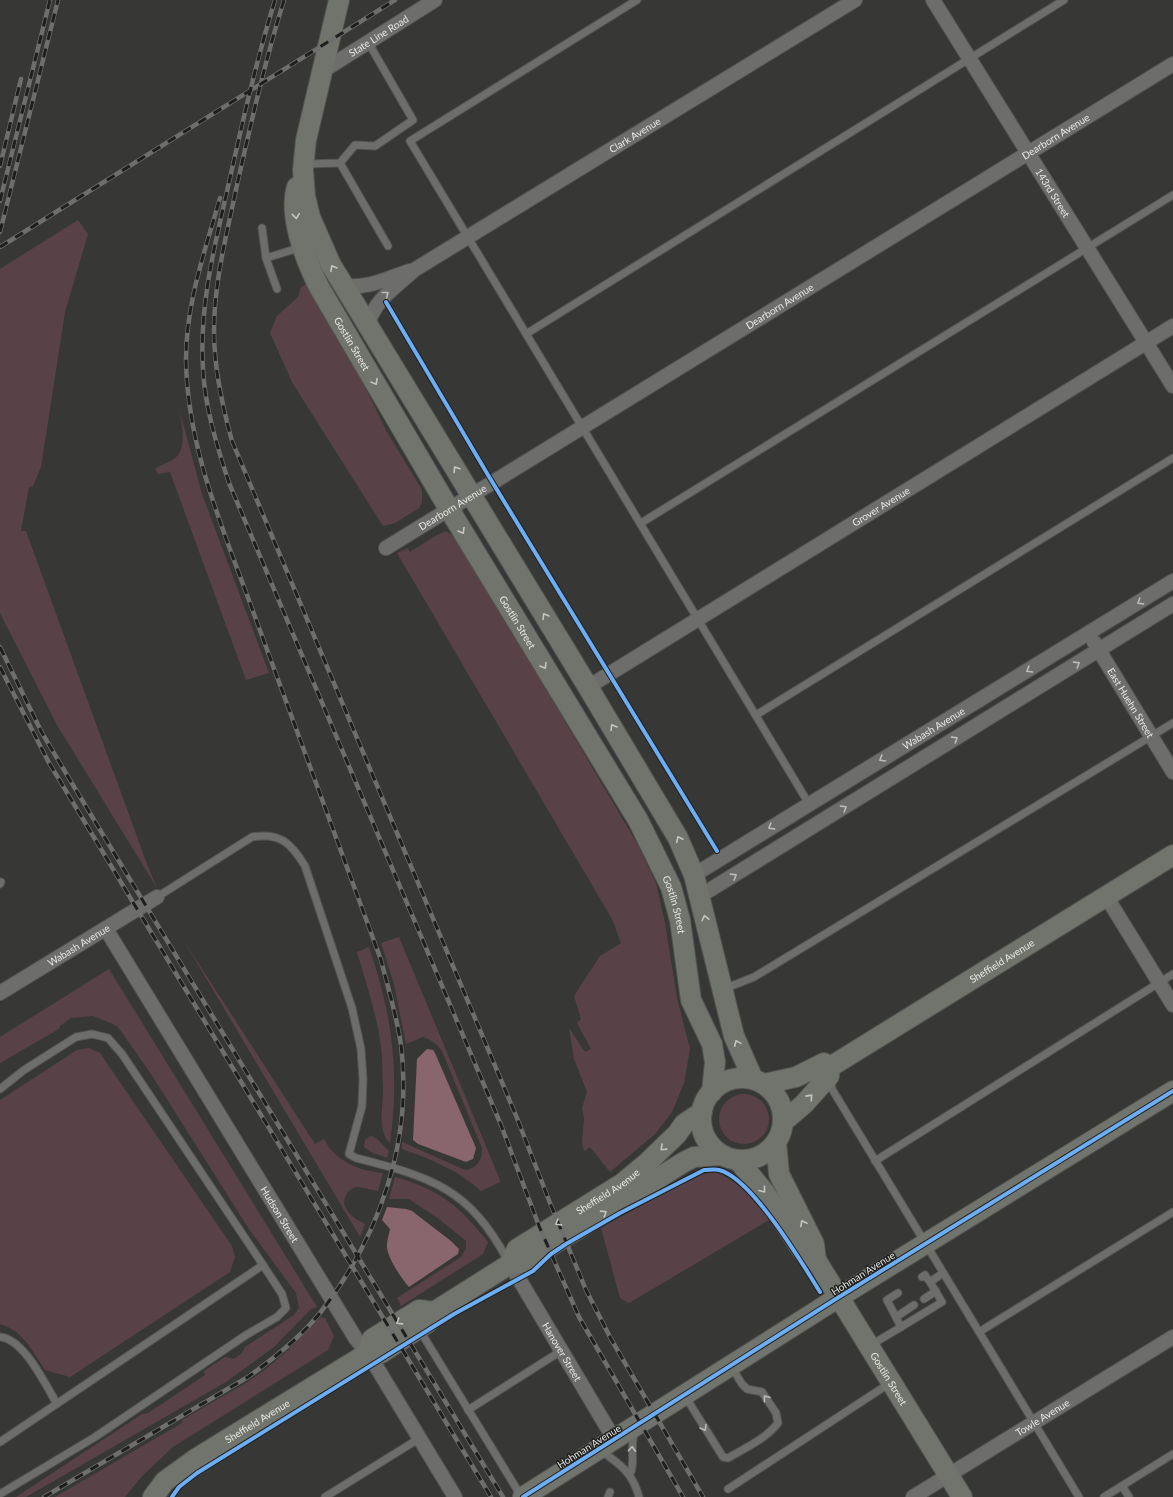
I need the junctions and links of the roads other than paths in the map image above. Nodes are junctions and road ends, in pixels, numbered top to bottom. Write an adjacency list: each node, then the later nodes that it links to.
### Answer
1 (339, 0): 10 (main road, Gostlin Street)
2 (435, 0): 7 (street, State Line Road)
3 (637, 0): 16 (lane)
4 (855, 0): 16 (street, Clark Avenue)
5 (933, 0): 8 (street, 143rd Street)
6 (1064, 0): 8 (lane)
7 (368, 42): 10 (street, State Line Road); 12 (lane)
8 (969, 59): 11 (street, 143rd Street); 26 (lane)
9 (1173, 64): 11 (street, Dearborn Avenue)
10 (321, 72): 13 (main road, Gostlin Street)
11 (1028, 153): 19 (street, 143rd Street); 29 (street, Dearborn Avenue)
12 (340, 163): 13 (lane); 18 (lane)
13 (304, 164): 17 (main road, Gostlin Street, one-way to 17); 22 (main road, Gostlin Street, one-way to 13)
14 (1173, 195): 19 (lane)
15 (262, 228): 20 (lane)
16 (468, 237): 21 (street, Clark Avenue); 26 (lane)
17 (304, 246): 20 (lane); 32 (main road, Gostlin Street, one-way to 32)
18 (388, 246)
19 (1087, 248): 27 (street, 143rd Street); 33 (lane)
20 (266, 258): 23 (lane)
21 (414, 270): 22 (street, Clark Avenue); 24 (street, Clark Avenue, one-way to 21)
22 (344, 286): 24 (main road, Gostlin Street)
23 (277, 289)
24 (367, 325): 31 (main road, Gostlin Street, one-way to 24)
25 (1173, 326): 27 (street, Grover Avenue)
26 (526, 334): 29 (lane)
27 (1146, 343): 28 (street, 143rd Street); 37 (street, Grover Avenue)
28 (1173, 386)
29 (583, 427): 31 (street, Dearborn Avenue); 33 (lane)
30 (1173, 458): 41 (lane)
31 (472, 495): 32 (street, Dearborn Avenue); 40 (main road, Gostlin Street, one-way to 31)
32 (449, 509): 34 (street, Dearborn Avenue); 56 (main road, Gostlin Street, one-way to 56)
33 (641, 523): 37 (lane)
34 (386, 548)
35 (1173, 581): 38 (street, Wabash Avenue, one-way to 38)
36 (1173, 604): 39 (street, Wabash Avenue)
37 (698, 619): 40 (street, Grover Avenue); 41 (lane)
38 (1089, 634): 39 (street, East Huehn Street); 45 (street, Wabash Avenue, one-way to 45)
39 (1099, 650): 43 (street, East Huehn Street); 48 (street, Wabash Avenue, one-way to 39)
40 (588, 687): 47 (main road, Gostlin Street, one-way to 40)
41 (756, 715): 45 (lane)
42 (1173, 723): 43 (lane)
43 (1151, 736): 44 (street, East Huehn Street); 54 (lane)
44 (1173, 772)
45 (810, 804): 47 (street, Wabash Avenue, one-way to 47)
46 (1173, 855): 49 (main road, Sheffield Avenue)
47 (694, 875): 48 (main road, Gostlin Street)
48 (700, 896): 54 (main road, Gostlin Street, one-way to 48)
49 (1106, 896): 53 (street); 58 (main road, Sheffield Avenue)
50 (157, 897): 51 (street, Wabash Avenue); 73 (lane)
51 (106, 929): 55 (street, Wabash Avenue); 91 (street, Hudson Street)
52 (1173, 974): 53 (lane)
53 (1159, 983): 57 (street); 68 (lane)
54 (722, 990): 59 (main road, Gostlin Street, one-way to 54)
55 (0, 993)
56 (691, 1000): 62 (main road, Gostlin Street); 65 (main road)
57 (1173, 1005)
58 (830, 1067): 59 (main road, Sheffield Avenue); 64 (main road, one-way to 58); 68 (lane)
59 (758, 1081): 62 (main road); 64 (main road)
60 (0, 1089): 72 (lane)
61 (1173, 1091): 70 (main road, Hohman Avenue)
62 (712, 1092): 63 (main road)
63 (702, 1112): 65 (main road, Sheffield Avenue); 67 (main road)
64 (783, 1122): 66 (main road)
65 (684, 1124): 73 (main road, Sheffield Avenue, one-way to 73)
66 (776, 1142): 67 (main road); 71 (main road, Gostlin Street, one-way to 66)
67 (730, 1157): 71 (main road, Gostlin Street, one-way to 71); 73 (main road, Sheffield Avenue, one-way to 67)
68 (875, 1161): 70 (lane)
69 (1173, 1212): 86 (lane)
70 (925, 1244): 74 (lane); 79 (main road, Hohman Avenue)
71 (816, 1260): 79 (main road, Gostlin Street)
72 (263, 1264): 95 (lane); 107 (lane)
73 (510, 1264): 82 (main road, Sheffield Avenue); 90 (street, Hanover Street)
74 (943, 1273): 76 (lane); 86 (lane)
75 (922, 1277): 76 (lane)
76 (930, 1282): 77 (lane)
77 (936, 1291): 80 (lane); 84 (lane)
78 (898, 1293): 83 (lane)
79 (839, 1297): 89 (main road, Gostlin Street); 92 (main road, Hohman Avenue)
80 (924, 1299)
81 (914, 1305): 83 (lane)
82 (434, 1312): 85 (main road, Sheffield Avenue); 91 (main road, one-way to 91)
83 (896, 1317): 84 (lane)
84 (901, 1327): 89 (lane)
85 (419, 1329): 91 (main road, Sheffield Avenue); 96 (lane)
86 (979, 1332): 97 (lane)
87 (0, 1337): 95 (lane)
88 (1173, 1337): 97 (street, Towle Avenue)
89 (870, 1346): 93 (main road, Gostlin Street)
90 (562, 1351): 96 (lane); 101 (street, Hanover Street)
91 (368, 1353): 99 (street, Hudson Street); 109 (main road, Sheffield Avenue)
92 (730, 1365): 94 (main road, Hohman Avenue); 94 (lane, one-way to 92)
93 (892, 1382): 104 (main road, Gostlin Street); 106 (lane)
94 (684, 1395): 98 (main road, Hohman Avenue)
95 (57, 1404): 100 (lane)
96 (468, 1410): 108 (lane)
97 (1034, 1423): 104 (street, Towle Avenue); 115 (lane)
98 (638, 1424): 101 (main road, Hohman Avenue); 103 (lane, one-way to 98)
99 (420, 1438): 110 (lane); 111 (street, Hudson Street)
100 (0, 1442)
101 (606, 1444): 103 (lane); 108 (main road, Hohman Avenue)
102 (1173, 1454): 105 (lane)
103 (630, 1474): 112 (lane)
104 (949, 1475): 113 (street, Towle Avenue); 114 (main road, Gostlin Street)
105 (1122, 1486): 116 (lane); 117 (lane)
106 (728, 1489)
107 (0, 1494)
108 (531, 1495)
109 (153, 1497)
110 (326, 1497)
111 (455, 1497)
112 (639, 1497)
113 (913, 1497)
114 (962, 1497)
115 (1079, 1497)
116 (1104, 1497)
117 (1129, 1497)

